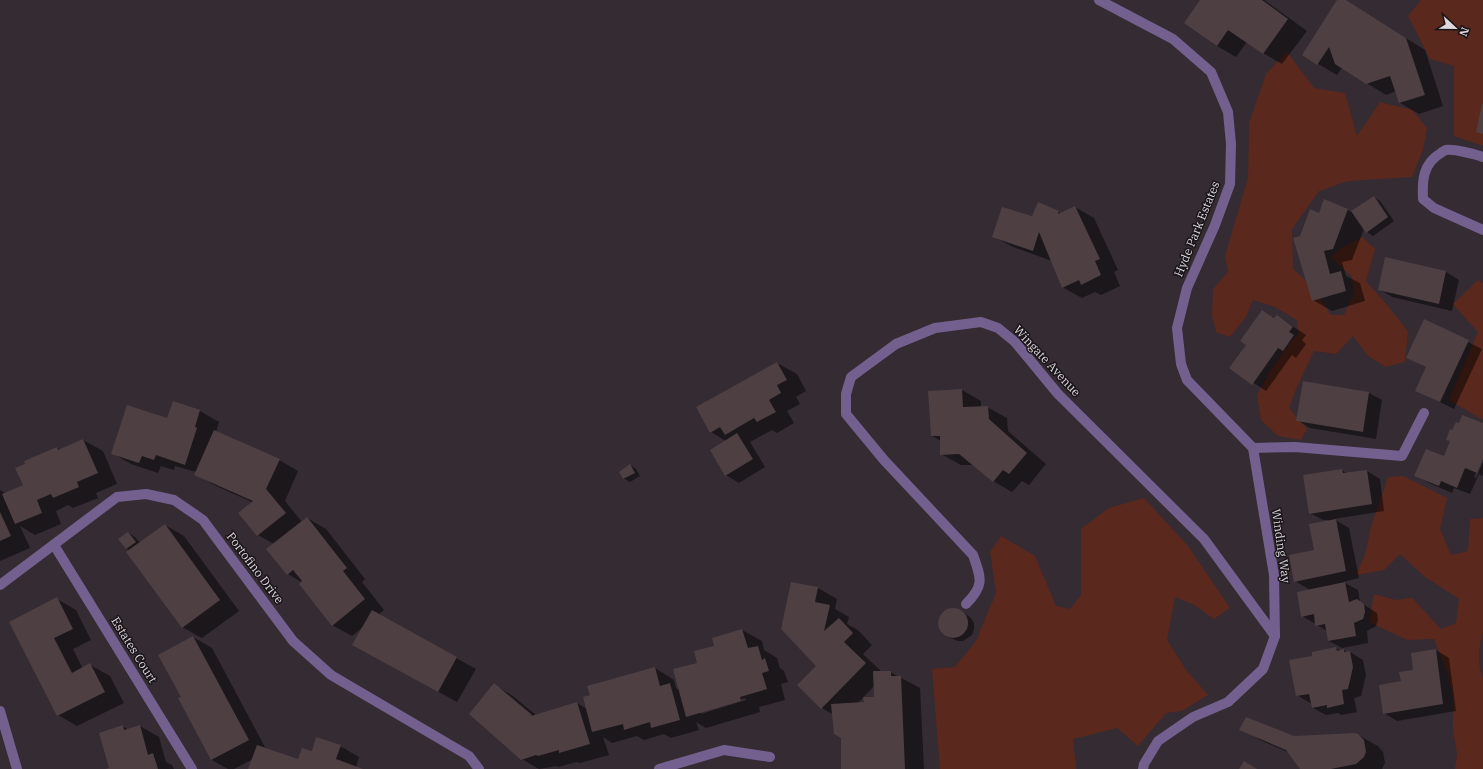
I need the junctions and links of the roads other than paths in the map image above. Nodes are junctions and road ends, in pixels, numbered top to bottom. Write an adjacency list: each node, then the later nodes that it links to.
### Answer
1 (1099, 0): 5 (street, Hyde Park Estates)
2 (1483, 157): 3 (street)
3 (1483, 230)
4 (1424, 413): 5 (street)
5 (1253, 448): 9 (street, Winding Way)
6 (54, 545): 7 (street, Portofino Drive); 13 (street, Estates Court); 14 (street, Portofino Drive)
7 (0, 585)
8 (966, 604): 9 (street, Wingate Avenue)
9 (1275, 636): 16 (street, Winding Way)
10 (0, 711): 12 (street)
11 (770, 757): 15 (street)
12 (17, 769)
13 (192, 769)
14 (479, 769)
15 (659, 769)
16 (1143, 769)

